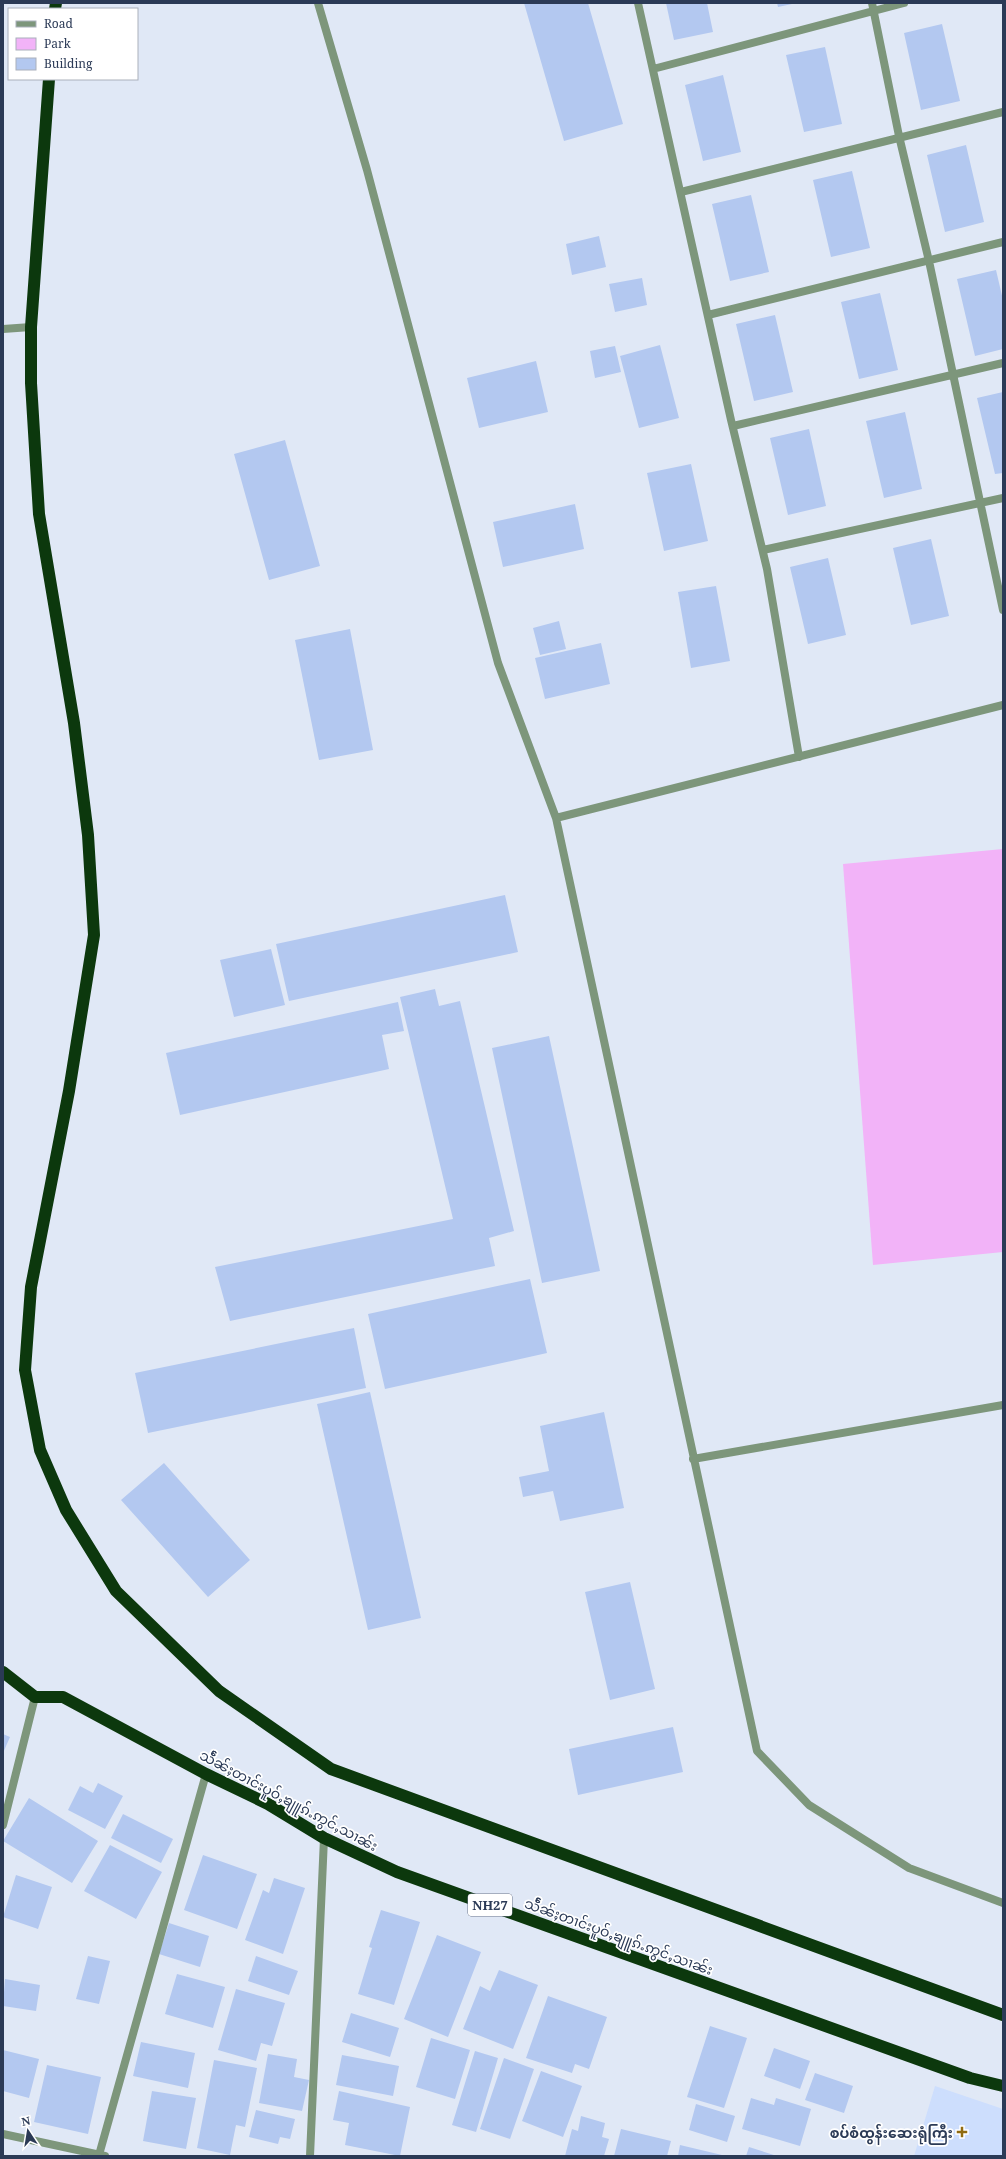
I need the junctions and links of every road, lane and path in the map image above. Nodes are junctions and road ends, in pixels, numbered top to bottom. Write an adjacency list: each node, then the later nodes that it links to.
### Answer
1 (318, 3): 24 (street)
2 (638, 3): 5 (street)
3 (904, 3): 4 (street)
4 (873, 7): 5 (street); 8 (street)
5 (653, 70): 9 (street)
6 (49, 80): 13 (highway)
7 (1003, 112): 8 (street)
8 (899, 136): 9 (street); 11 (street)
9 (681, 192): 12 (street)
10 (1003, 242): 11 (street)
11 (929, 261): 12 (street); 16 (street)
12 (708, 315): 17 (street)
13 (31, 327): 14 (street); 33 (highway)
14 (3, 329)
15 (1003, 363): 16 (street)
16 (953, 376): 17 (street); 19 (street)
17 (733, 426): 20 (street)
18 (1003, 498): 19 (street)
19 (981, 504): 20 (street); 21 (street)
20 (763, 550): 23 (street)
21 (1003, 610)
22 (1003, 705): 23 (street)
23 (799, 757): 24 (street)
24 (556, 818): 26 (street)
25 (1003, 1405): 26 (street)
26 (693, 1459): 32 (street)
27 (3, 1672): 28 (highway)
28 (35, 1697): 29 (highway, သဵႅၼ်ႈတၢင်းပူဝ်ႇၶျူၵ်ႉဢွင်ႇသၢၼ်း / NH27); 30 (street)
29 (206, 1774): 31 (highway, သဵႅၼ်ႈတၢင်းပူဝ်ႇၶျူၵ်ႉဢွင်ႇသၢၼ်း / NH27); 36 (street)
30 (3, 1825)
31 (324, 1838): 34 (highway, သဵႅၼ်ႈတၢင်းပူဝ်ႇၶျူၵ်ႉဢွင်ႇသၢၼ်း / NH27); 37 (street)
32 (1003, 1903)
33 (1002, 2015)
34 (1003, 2086)
35 (3, 2134): 36 (street)
36 (102, 2155)
37 (310, 2156)

